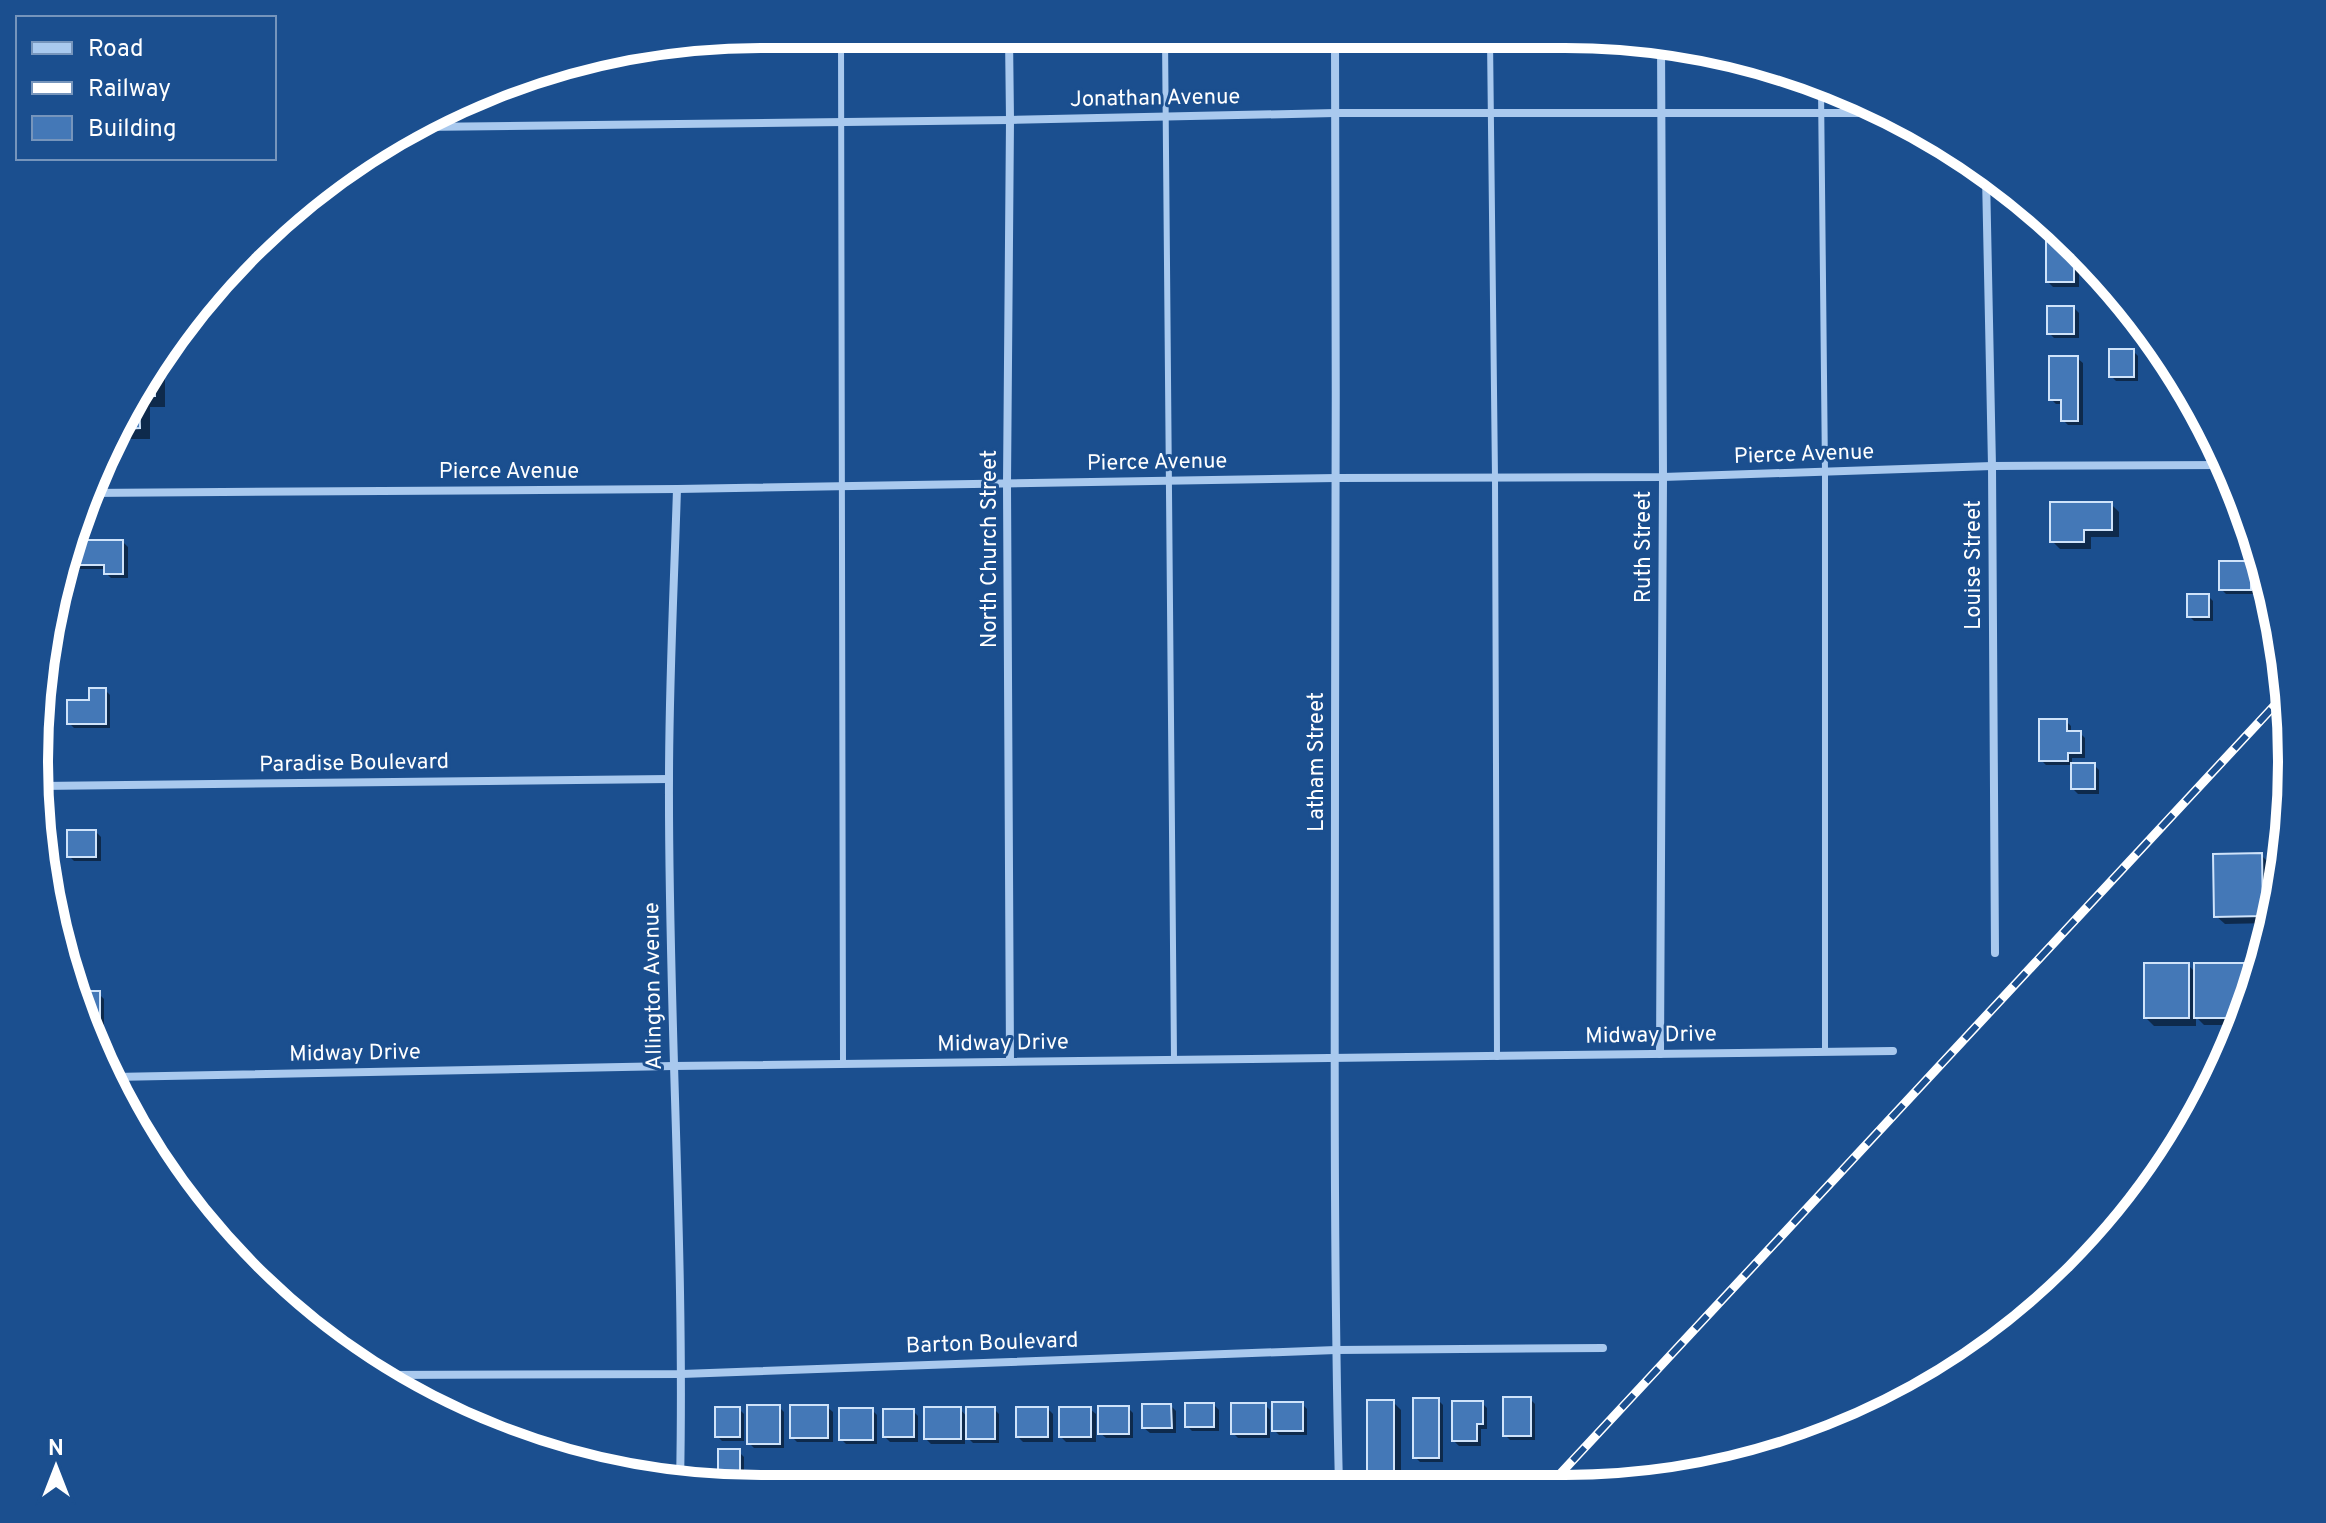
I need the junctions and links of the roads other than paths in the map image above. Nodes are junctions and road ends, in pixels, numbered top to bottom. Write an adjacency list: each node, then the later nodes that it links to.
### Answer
1 (841, 48): 15 (lane)
2 (1009, 48): 14 (street, North Church Street)
3 (1165, 48): 13 (lane)
4 (1335, 48): 8 (street, Latham Street)
5 (1490, 48): 10 (lane)
6 (1661, 55): 12 (street, Ruth Street)
7 (1821, 96): 11 (lane)
8 (1335, 113): 10 (street, Jonathan Avenue); 13 (street, Jonathan Avenue); 22 (street, Latham Street)
9 (1862, 113): 11 (street, Jonathan Avenue)
10 (1491, 114): 12 (street, Jonathan Avenue); 23 (lane)
11 (1821, 114): 12 (street, Jonathan Avenue); 20 (lane)
12 (1661, 115): 21 (street, Ruth Street)
13 (1166, 117): 14 (street, Jonathan Avenue); 24 (lane)
14 (1010, 120): 15 (street, Jonathan Avenue); 25 (street, North Church Street)
15 (841, 122): 16 (street, Jonathan Avenue); 26 (lane)
16 (437, 127)
17 (1986, 186): 19 (street, Louise Street)
18 (2213, 465): 19 (street, Pierce Avenue)
19 (1992, 466): 20 (street, Pierce Avenue); 31 (street, Louise Street)
20 (1825, 472): 21 (street, Pierce Avenue); 32 (lane)
21 (1663, 477): 23 (street, Pierce Avenue); 34 (street, Ruth Street)
22 (1336, 478): 23 (street, Pierce Avenue); 24 (street, Pierce Avenue); 35 (street, Latham Street)
23 (1495, 478): 36 (lane)
24 (1169, 481): 25 (street, Pierce Avenue); 37 (lane)
25 (1007, 484): 26 (street, Pierce Avenue); 38 (street, North Church Street)
26 (842, 487): 27 (street, Pierce Avenue); 39 (lane)
27 (677, 489): 28 (street, Pierce Avenue); 29 (street, Allington Avenue)
28 (100, 493)
29 (669, 779): 30 (street, Paradise Boulevard); 40 (street, Allington Avenue)
30 (49, 786)
31 (1995, 953)
32 (1825, 1051): 33 (street, Midway Drive); 34 (street, Midway Drive)
33 (1893, 1051)
34 (1660, 1054): 36 (street, Midway Drive)
35 (1334, 1057): 36 (street, Midway Drive); 37 (street, Midway Drive); 43 (street, Latham Street)
36 (1497, 1057)
37 (1174, 1059): 38 (street, Midway Drive)
38 (1010, 1061): 39 (street, Midway Drive)
39 (843, 1064): 40 (street, Midway Drive)
40 (673, 1066): 41 (street, Midway Drive); 44 (street, Allington Avenue)
41 (122, 1077)
42 (1603, 1348): 43 (street, Barton Boulevard)
43 (1336, 1350): 44 (street, Barton Boulevard); 47 (street, Latham Street)
44 (682, 1374): 45 (street, Barton Boulevard); 46 (street, Allington Avenue)
45 (398, 1375)
46 (680, 1470)
47 (1339, 1475)

